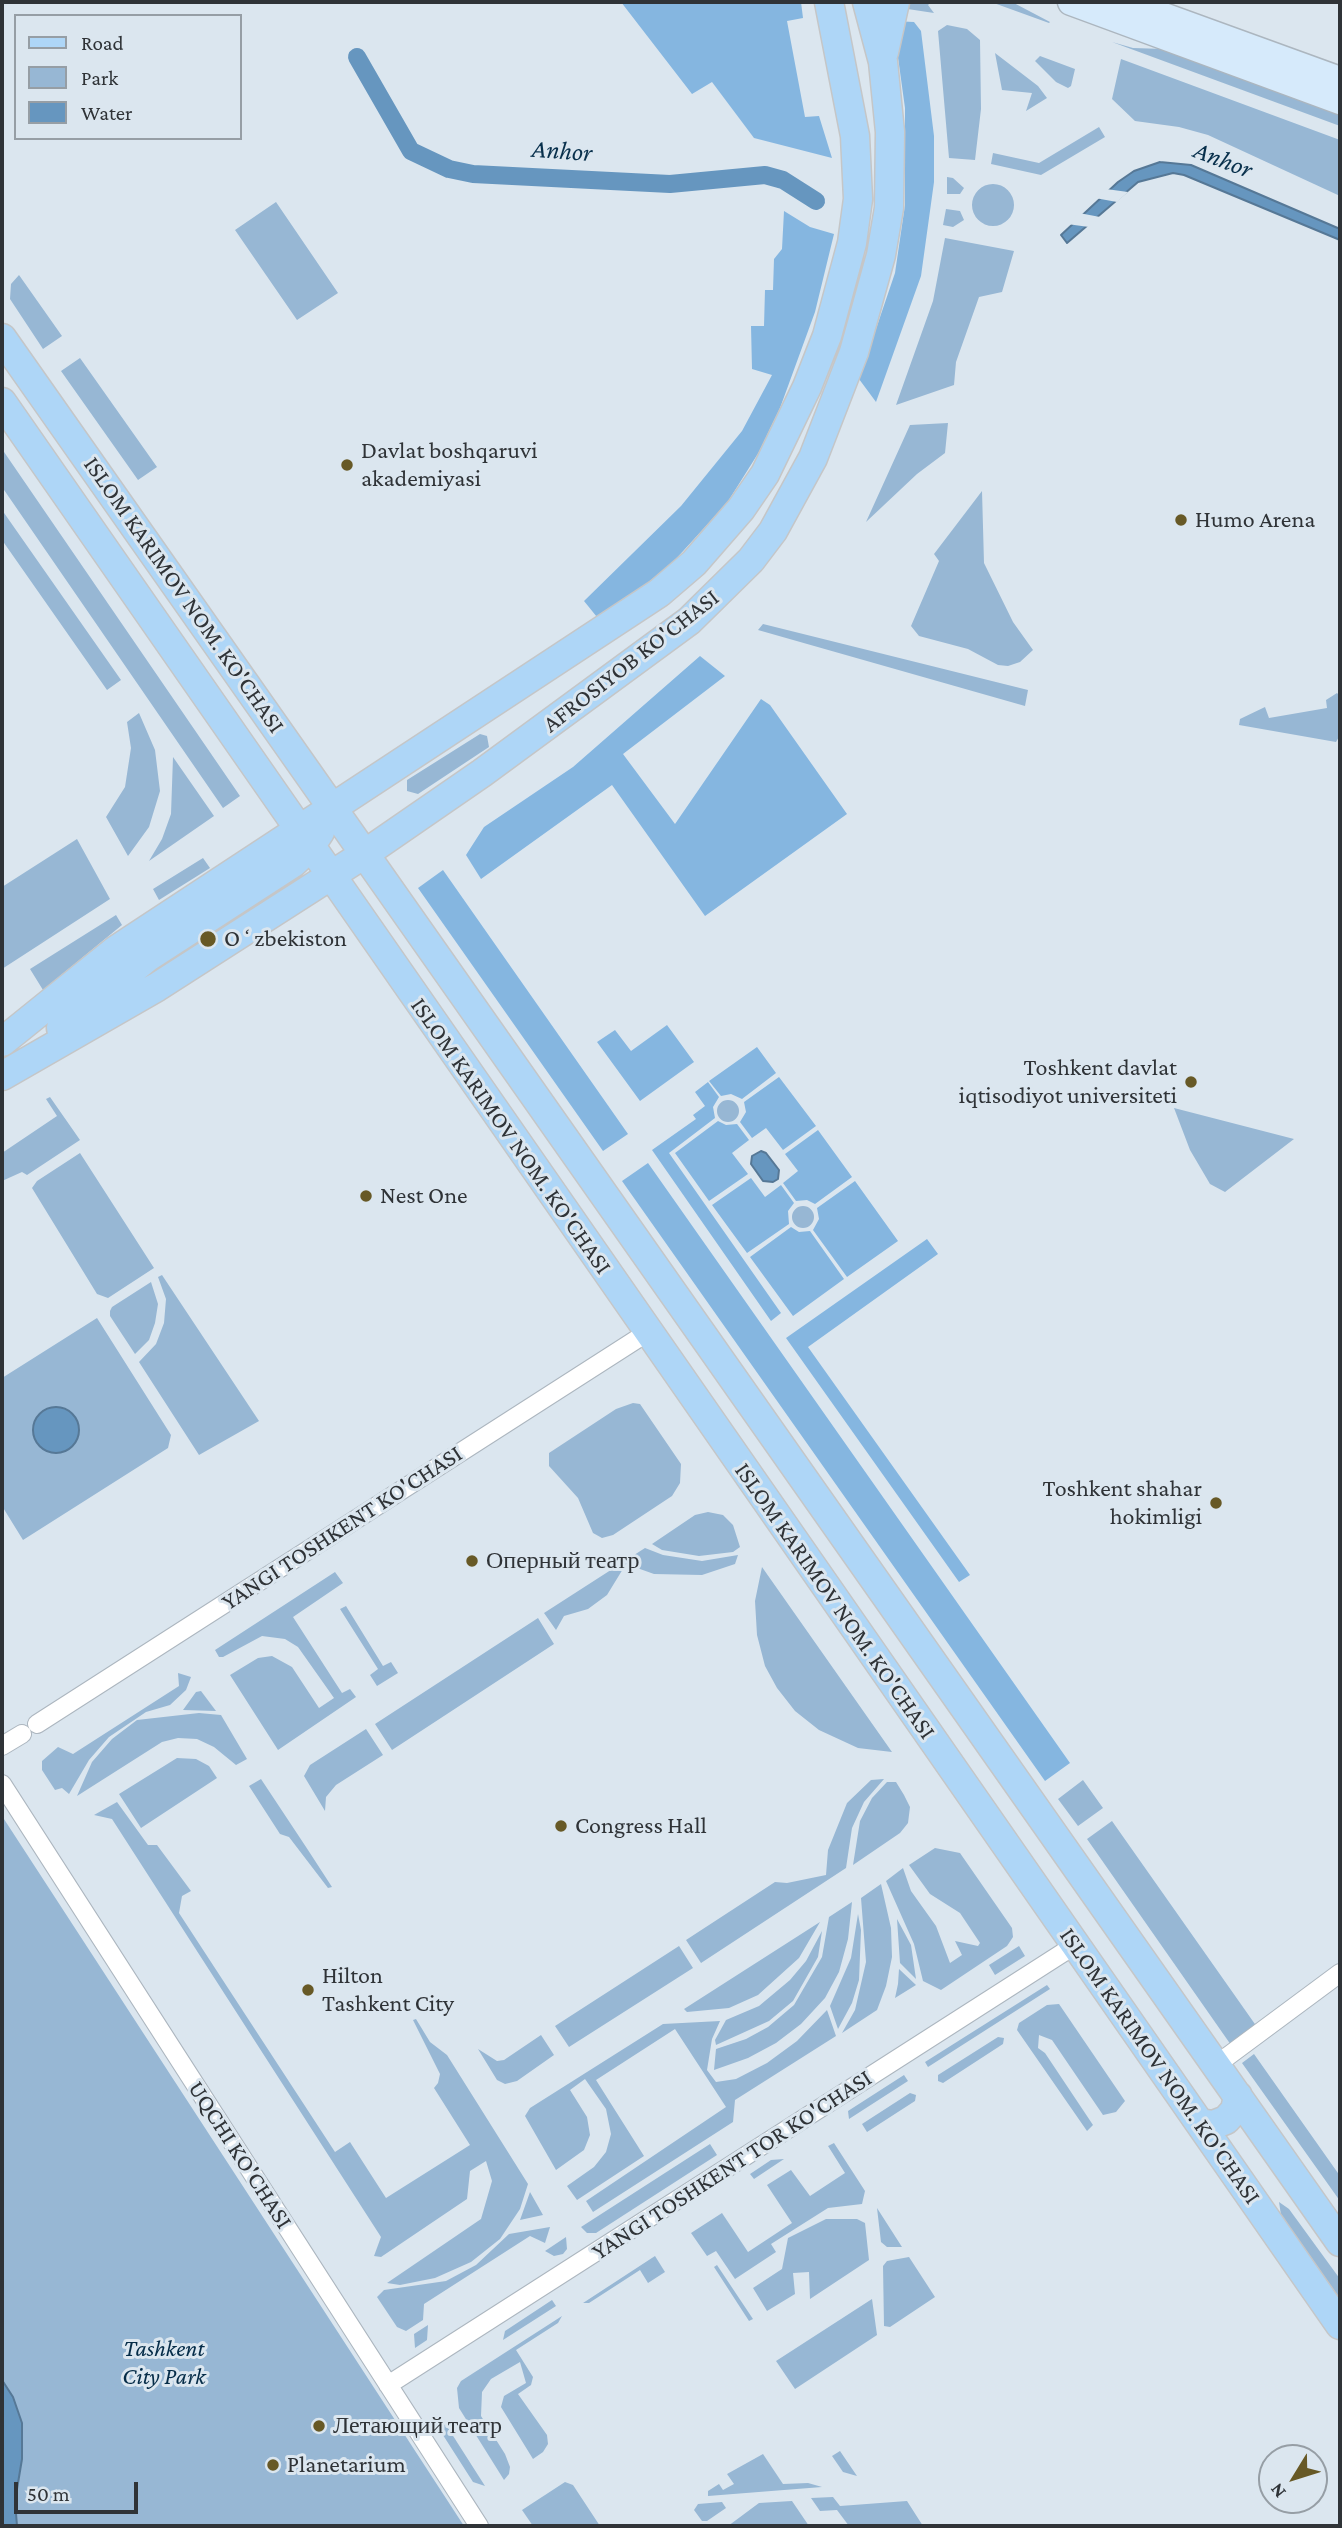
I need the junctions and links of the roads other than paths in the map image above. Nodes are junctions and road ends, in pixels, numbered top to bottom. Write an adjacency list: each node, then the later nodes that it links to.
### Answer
1 (829, 2): 13 (main road, AFROSIYOB KO'CHASI)
2 (867, 2): 6 (main road, AFROSIYOB KO'CHASI)
3 (895, 2): 6 (main road)
4 (1071, 2): 8 (main road)
5 (1125, 2): 7 (main road)
6 (883, 62): 15 (main road, AFROSIYOB KO'CHASI)
7 (1340, 80)
8 (1340, 101)
9 (2, 338): 11 (main road, ISLOM KARIMOV NOM. KO'CHASI)
10 (2, 402): 12 (main road, ISLOM KARIMOV NOM. KO'CHASI)
11 (80, 449): 12 (main road); 13 (main road, ISLOM KARIMOV NOM. KO'CHASI)
12 (49, 470): 14 (main road, ISLOM KARIMOV NOM. KO'CHASI)
13 (335, 809): 14 (main road, AFROSIYOB KO'CHASI); 15 (main road, ISLOM KARIMOV NOM. KO'CHASI)
14 (305, 839): 16 (main road, ISLOM KARIMOV NOM. KO'CHASI); 17 (main road); 18 (main road)
15 (366, 853): 16 (main road, AFROSIYOB KO'CHASI); 20 (main road, ISLOM KARIMOV NOM. KO'CHASI)
16 (330, 876): 18 (main road, AFROSIYOB KO'CHASI); 19 (main road, ISLOM KARIMOV NOM. KO'CHASI)
17 (2, 1042)
18 (7, 1072)
19 (648, 1332): 21 (main road, ISLOM KARIMOV NOM. KO'CHASI); 22 (street, YANGI TOSHKENT KO'CHASI)
20 (786, 1452): 21 (main road); 24 (main road, ISLOM KARIMOV NOM. KO'CHASI)
21 (750, 1478): 25 (main road, ISLOM KARIMOV NOM. KO'CHASI)
22 (2, 1746)
23 (2, 1784): 33 (street, UQCHI KO'CHASI)
24 (1033, 1804): 25 (main road); 28 (main road, ISLOM KARIMOV NOM. KO'CHASI)
25 (996, 1831): 26 (main road, ISLOM KARIMOV NOM. KO'CHASI)
26 (1075, 1945): 30 (main road, ISLOM KARIMOV NOM. KO'CHASI); 33 (street, YANGI TOSHKENT TOR KO'CHASI)
27 (1340, 1973): 28 (street)
28 (1216, 2065): 29 (main road, ISLOM KARIMOV NOM. KO'CHASI)
29 (1238, 2096): 30 (main road); 31 (main road, ISLOM KARIMOV NOM. KO'CHASI)
30 (1200, 2123): 32 (main road, ISLOM KARIMOV NOM. KO'CHASI)
31 (1340, 2242)
32 (1340, 2325)
33 (388, 2385): 34 (street, UQCHI KO'CHASI)
34 (479, 2526)

